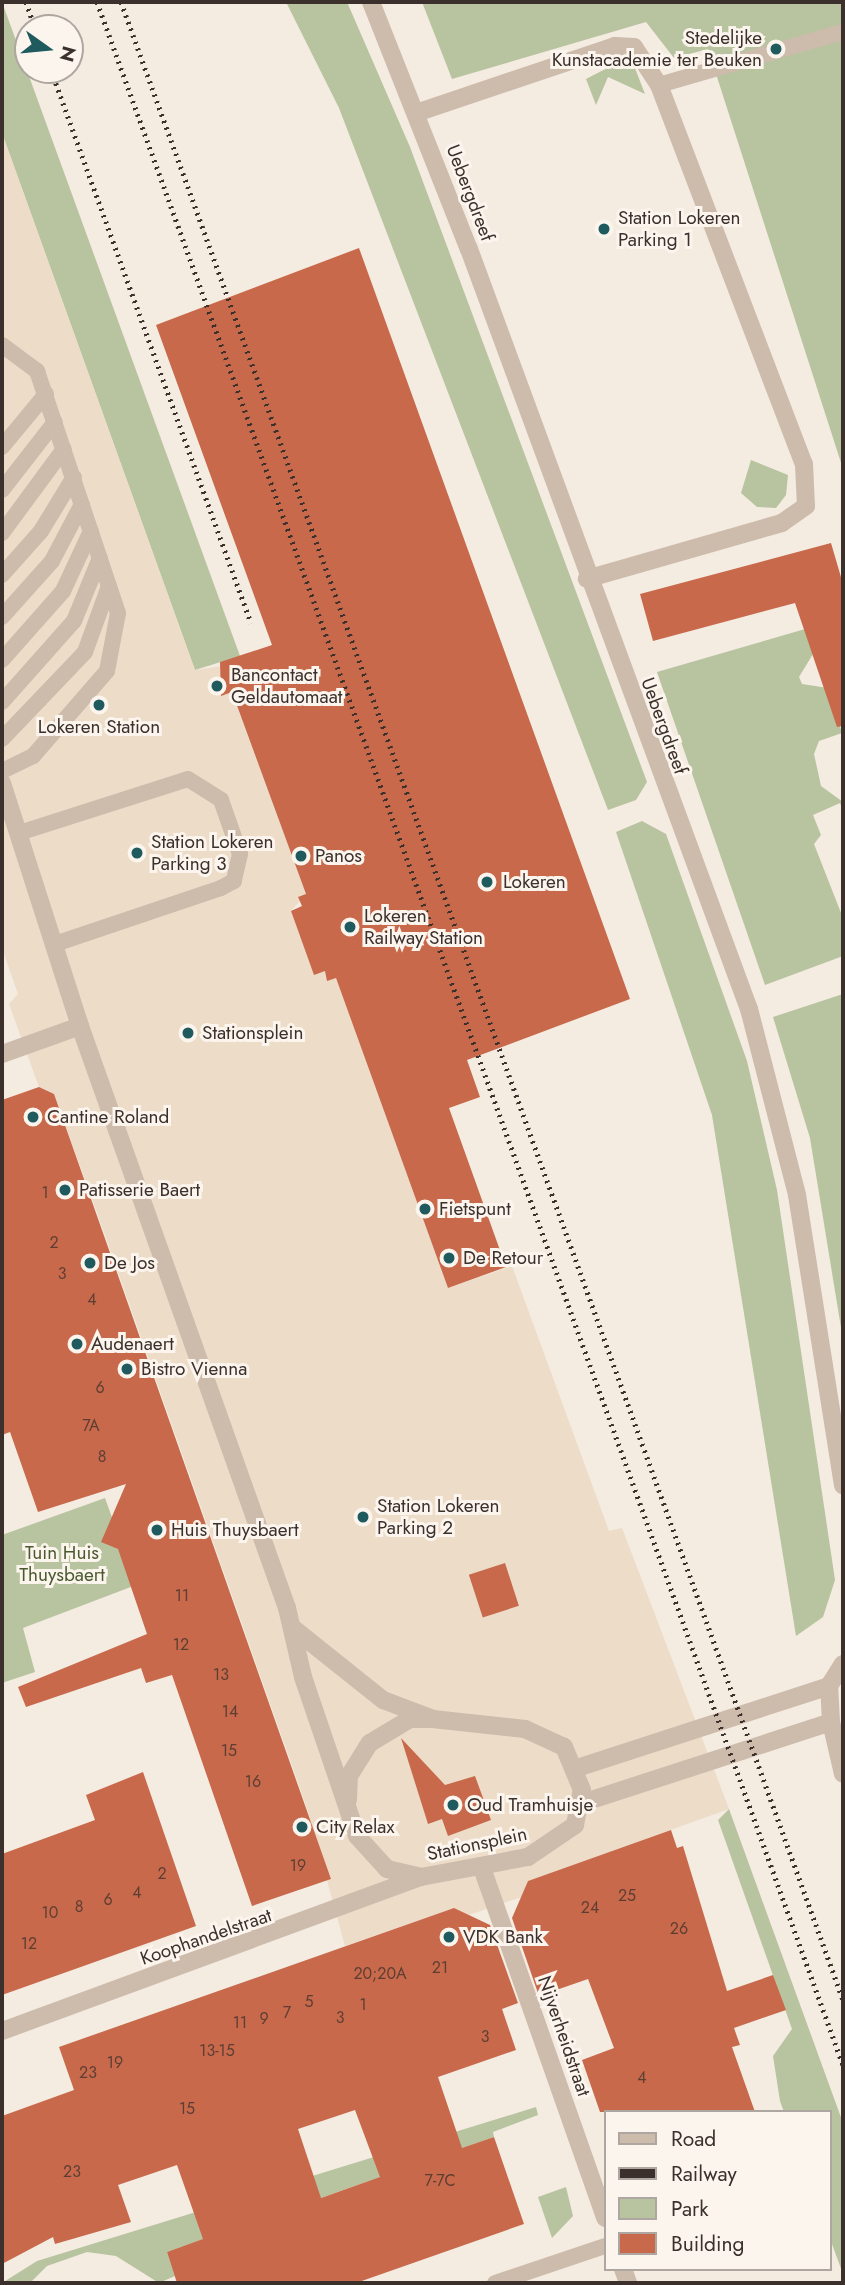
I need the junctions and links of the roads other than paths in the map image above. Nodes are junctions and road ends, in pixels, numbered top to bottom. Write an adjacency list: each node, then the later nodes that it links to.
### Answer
1 (371, 2): 4 (street, Uebergdreef)
2 (843, 32): 3 (lane)
3 (659, 85): 4 (street); 17 (street)
4 (416, 113): 17 (street, Uebergdreef)
5 (2, 345): 6 (lane)
6 (46, 394): 7 (lane); 8 (lane)
7 (55, 422): 9 (lane); 11 (lane)
8 (2, 447)
9 (64, 449): 10 (lane); 14 (lane)
10 (74, 477): 12 (lane); 16 (lane)
11 (2, 490)
12 (82, 504): 13 (lane); 19 (lane)
13 (91, 531): 15 (lane); 20 (lane)
14 (2, 533)
15 (100, 558): 18 (lane); 21 (lane)
16 (2, 575)
17 (587, 579): 29 (street, Uebergdreef)
18 (109, 586): 22 (lane); 23 (lane)
19 (2, 617)
20 (2, 660)
21 (2, 702)
22 (2, 739)
23 (2, 771)
24 (2, 783): 25 (street, Stationsplein)
25 (19, 833): 26 (street, Stationsplein); 26 (lane)
26 (55, 944): 27 (street, Stationsplein)
27 (80, 1026): 28 (street); 30 (street, Stationsplein)
28 (2, 1054)
29 (843, 1485)
30 (294, 1629): 33 (street); 38 (street, Stationsplein)
31 (843, 1664): 32 (street)
32 (830, 1686): 34 (street); 35 (street)
33 (433, 1718): 35 (street); 38 (street)
34 (831, 1722): 36 (street); 37 (street)
35 (577, 1768): 37 (street)
36 (843, 1774)
37 (582, 1804): 39 (street, Stationsplein)
38 (347, 1810): 40 (street, Stationsplein)
39 (482, 1868): 40 (street, Stationsplein); 42 (street, Nijverheidstraat)
40 (421, 1877): 41 (street, Koophandelstraat)
41 (2, 2031)
42 (604, 2215)
43 (604, 2246): 44 (lane)
44 (495, 2283)

